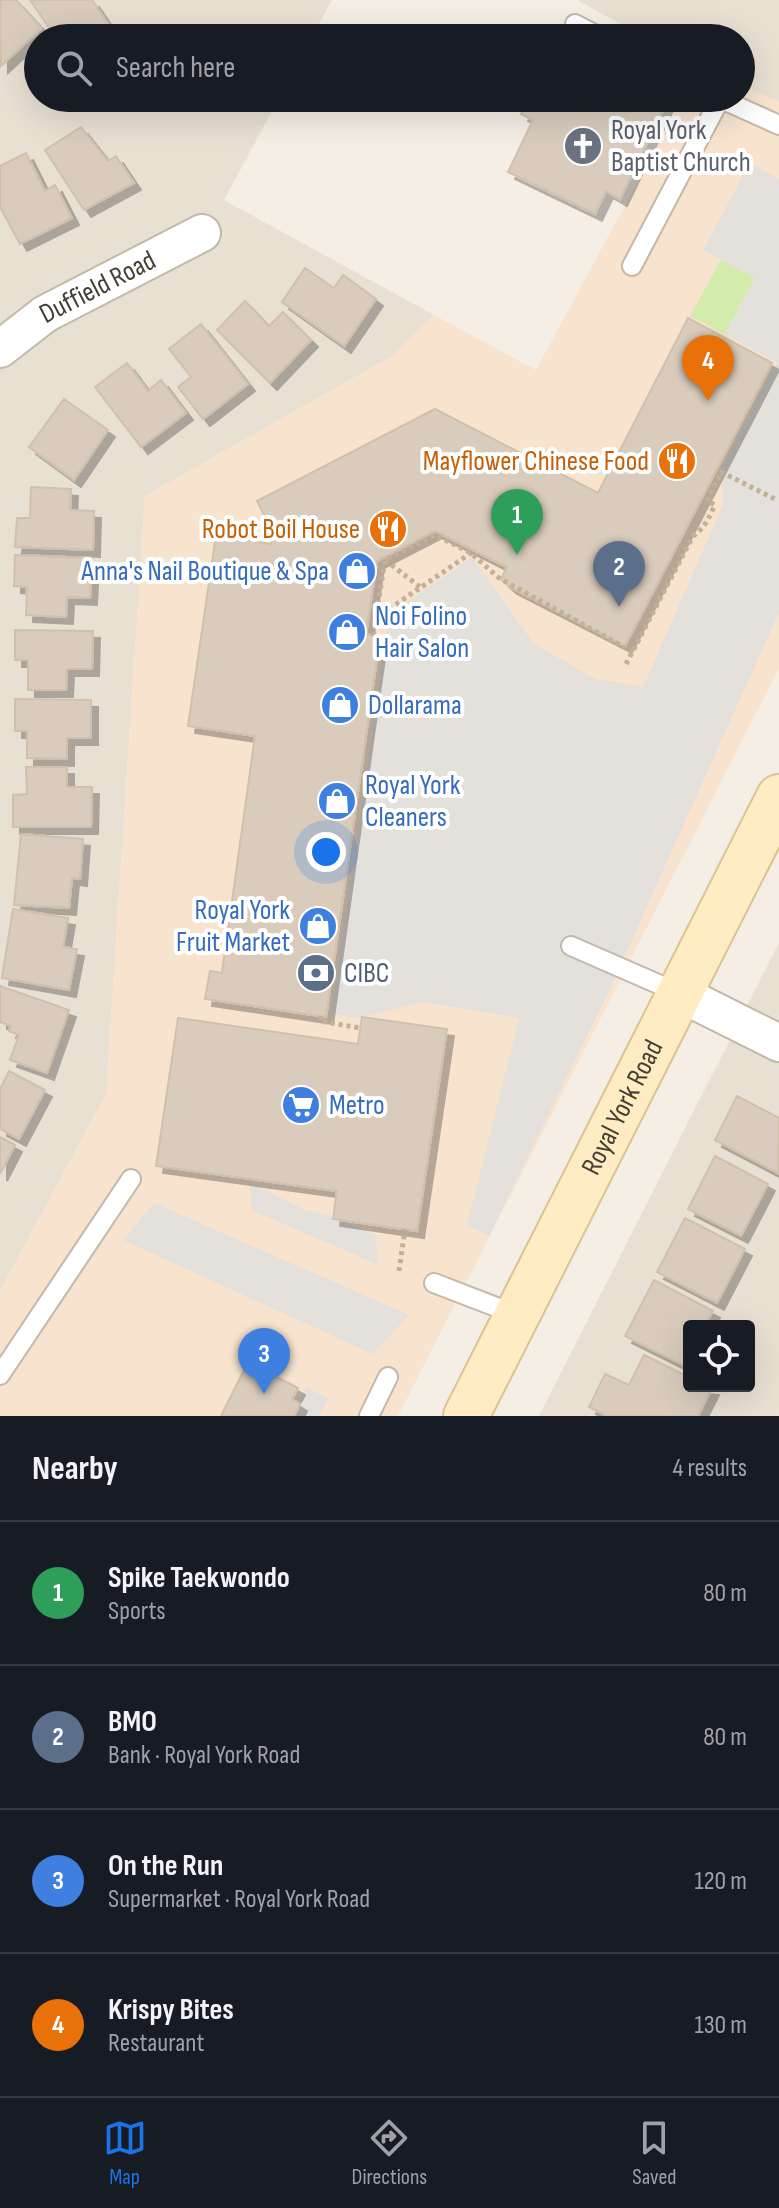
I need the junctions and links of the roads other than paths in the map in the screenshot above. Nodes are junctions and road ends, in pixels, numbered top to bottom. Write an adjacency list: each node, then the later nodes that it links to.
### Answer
1 (713, 112): 5 (lane)
2 (751, 112): 3 (lane)
3 (779, 125)
4 (202, 233): 6 (street, Duffield Road)
5 (632, 266)
6 (0, 349)
7 (779, 797): 9 (main road, Royal York Road)
8 (571, 946): 9 (lane)
9 (681, 994): 10 (street); 13 (main road, Royal York Road)
10 (779, 1043)
11 (131, 1179): 14 (lane)
12 (434, 1283): 13 (lane)
13 (517, 1315): 17 (main road, Royal York Road)
14 (0, 1375)
15 (388, 1377): 16 (lane)
16 (369, 1416)
17 (466, 1416)

